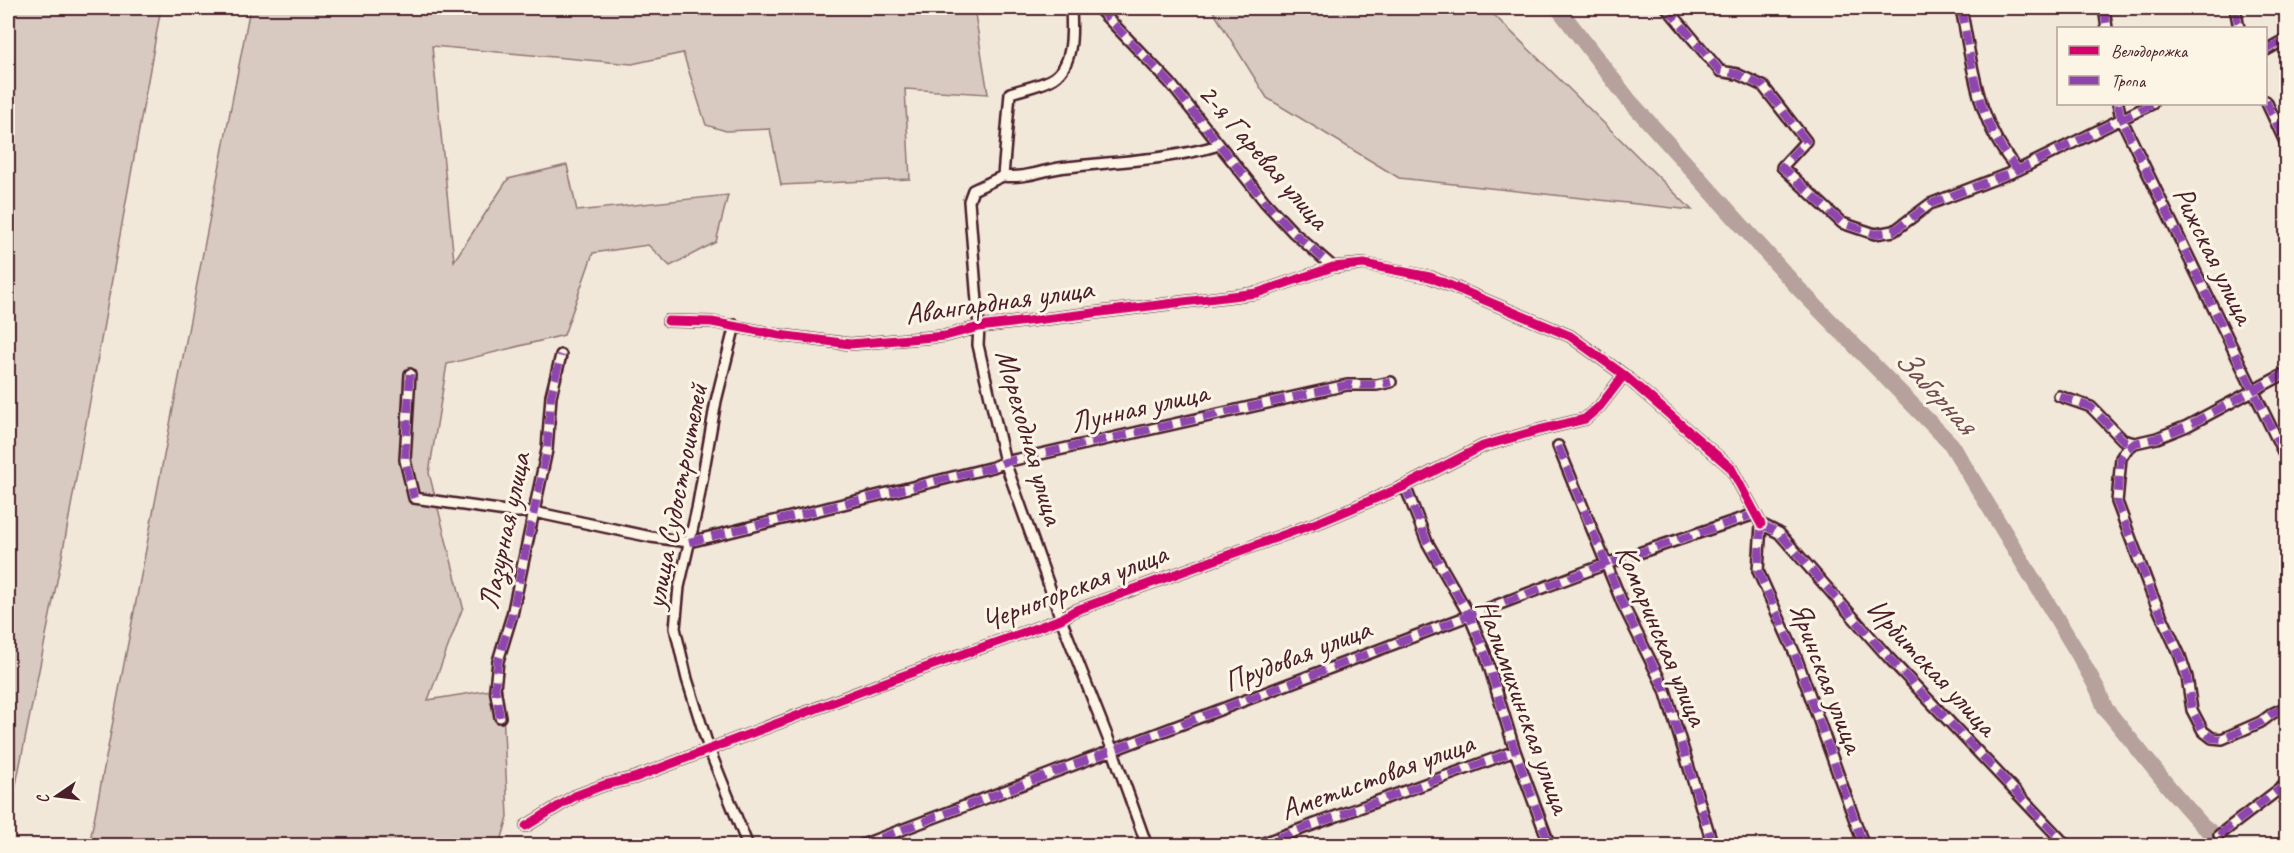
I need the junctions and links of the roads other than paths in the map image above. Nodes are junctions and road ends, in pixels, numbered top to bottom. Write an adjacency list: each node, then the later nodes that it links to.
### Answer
1 (1071, 8): 18 (street)
2 (1098, 8): 16 (street, 2-я Гаревая улица)
3 (1667, 8): 17 (street)
4 (1961, 8): 17 (street)
5 (2104, 8): 7 (street)
6 (2235, 8): 8 (street)
7 (2107, 27)
8 (2239, 27)
9 (2286, 39): 10 (street)
10 (2267, 49)
11 (2118, 105): 14 (street, Рижская улица)
12 (2150, 105): 14 (street)
13 (2267, 105): 15 (street)
14 (2121, 118): 17 (street); 28 (street, Рижская улица)
15 (2286, 144)
16 (1219, 145): 18 (street); 19 (street, 2-я Гаревая улица)
17 (2018, 170)
18 (1003, 176): 22 (street, Мореходная улица)
19 (1333, 267): 22 (street, Авангардная улица); 26 (street, 2-я Гаревая улица)
20 (668, 321): 21 (street, Авангардная улица)
21 (735, 325): 22 (street, Авангардная улица); 38 (street, улица Судостроителей)
22 (979, 327): 33 (street, Мореходная улица)
23 (561, 355): 35 (street, Лазурная улица)
24 (2286, 373): 28 (street)
25 (410, 374): 35 (street)
26 (1624, 375): 34 (street, Черногорская улица); 36 (street, 2-я Гаревая улица)
27 (1391, 382): 33 (street, Лунная улица)
28 (2253, 392): 30 (street); 32 (street, Рижская улица)
29 (2059, 396): 30 (street)
30 (2135, 443): 42 (street)
31 (1558, 446): 39 (street, Комаринская улица)
32 (2286, 458)
33 (1005, 462): 38 (street, Лунная улица); 41 (street, Мореходная улица)
34 (1404, 486): 40 (street, Налимихинская улица); 41 (street, Черногорская улица)
35 (534, 512): 38 (street); 43 (street, Лазурная улица)
36 (1755, 514): 37 (street, 2-я Гаревая улица); 39 (street, Прудовая улица)
37 (1761, 524): 56 (street, Яринская улица); 57 (street, Ирбитская улица)
38 (689, 542): 44 (street, улица Судостроителей)
39 (1606, 564): 40 (street, Прудовая улица); 55 (street, Комаринская улица)
40 (1469, 615): 45 (street, Прудовая улица); 46 (street, Налимихинская улица)
41 (1061, 619): 44 (street, Черногорская улица); 45 (street, Мореходная улица)
42 (2286, 707)
43 (500, 717)
44 (710, 749): 48 (street, Черногорская улица); 50 (street, улица Судостроителей)
45 (1113, 751): 51 (street, Прудовая улица); 52 (street, Мореходная улица)
46 (1515, 751): 53 (street, Аметистовая улица); 54 (street, Налимихинская улица)
47 (2286, 784): 49 (street)
48 (526, 826)
49 (2219, 835)
50 (748, 846)
51 (859, 846)
52 (1147, 846)
53 (1255, 846)
54 (1550, 846)
55 (1713, 846)
56 (1864, 846)
57 (2067, 846)

